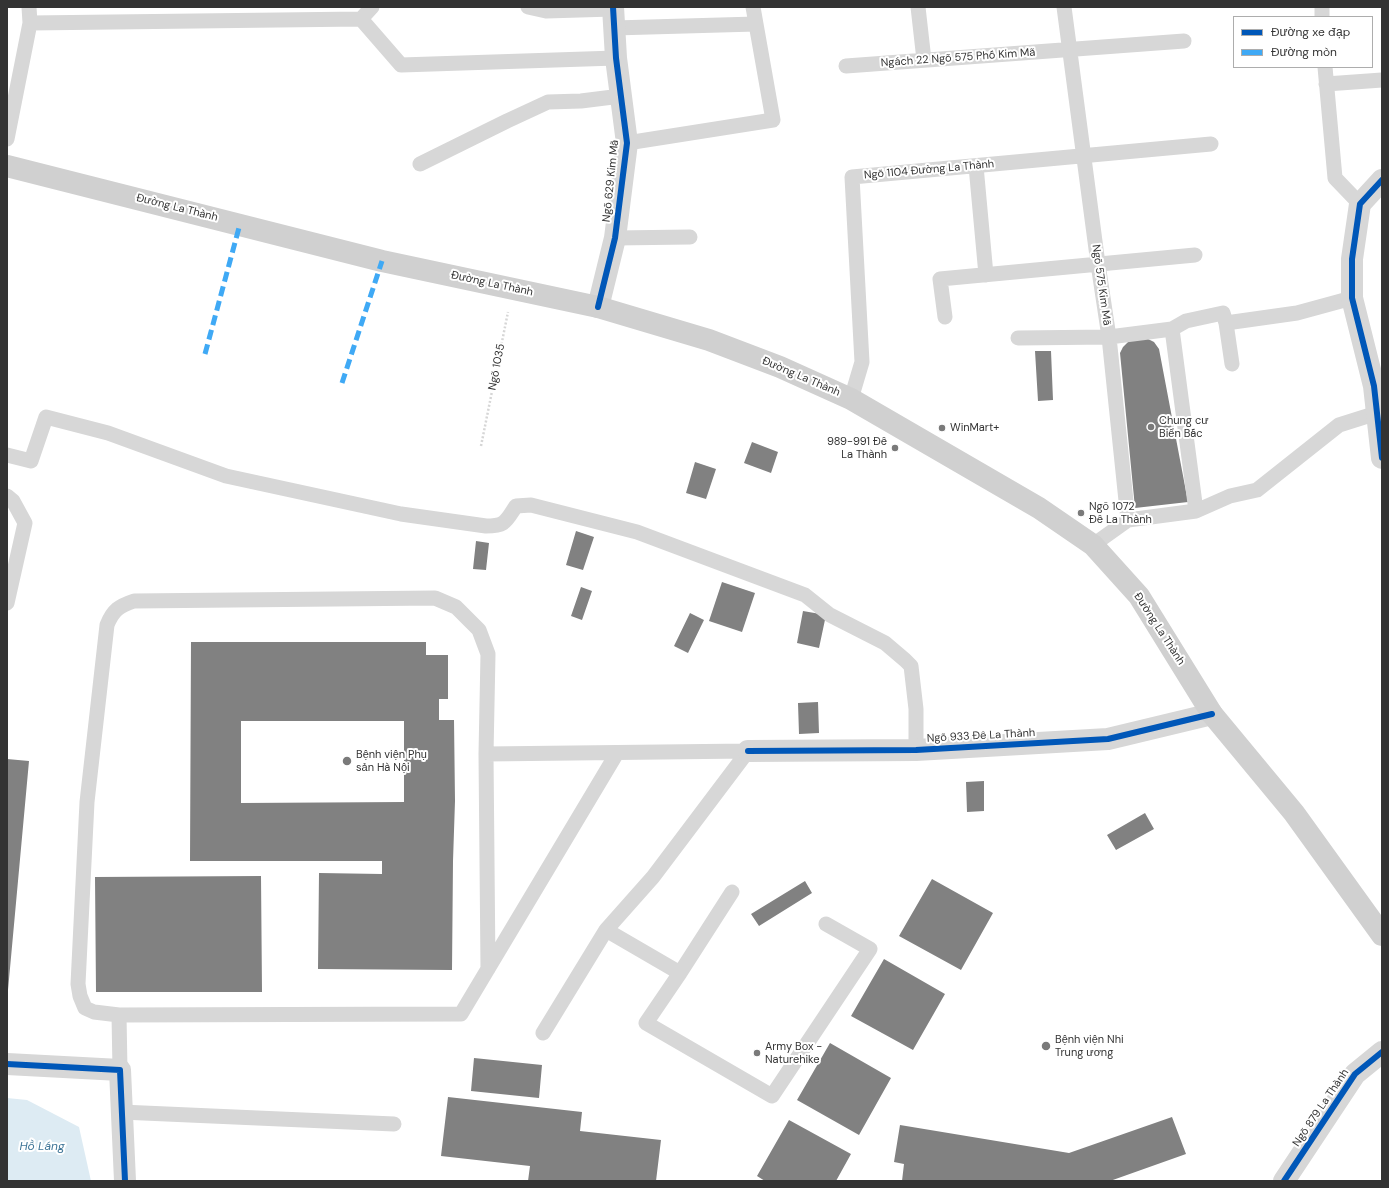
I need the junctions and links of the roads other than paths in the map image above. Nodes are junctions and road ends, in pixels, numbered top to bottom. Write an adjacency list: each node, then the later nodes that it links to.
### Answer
1 (29, 7): 9 (lane)
2 (372, 7): 8 (lane)
3 (528, 7): 7 (lane)
4 (753, 7): 10 (lane)
5 (918, 7): 14 (lane)
6 (1064, 7): 12 (lane, Ngõ 575 Kim Mã)
7 (613, 15): 10 (lane); 13 (street, Ngõ 629 Kim Mã)
8 (361, 19): 9 (lane); 13 (lane)
9 (30, 22): 20 (lane)
10 (756, 24): 21 (lane)
11 (1184, 41): 12 (lane, Ngách 22 Ngõ 575 Phố Kim Mã)
12 (1070, 50): 14 (lane, Ngách 22 Ngõ 575 Phố Kim Mã); 23 (lane, Ngõ 575 Kim Mã)
13 (616, 58): 19 (street, Ngõ 629 Kim Mã)
14 (924, 60): 15 (lane, Ngách 22 Ngõ 575 Phố Kim Mã)
15 (846, 66)
16 (1325, 68): 18 (lane)
17 (1382, 80): 18 (lane)
18 (1326, 84): 28 (lane)
19 (621, 96): 21 (street, Ngõ 629 Kim Mã); 24 (lane)
20 (7, 139)
21 (627, 143): 30 (street, Ngõ 629 Kim Mã)
22 (1211, 144): 23 (lane, Ngõ 1104 Đường La Thành)
23 (1085, 156): 26 (lane, Ngõ 1104 Đường La Thành); 32 (lane, Ngõ 575 Kim Mã)
24 (420, 164)
25 (7, 166): 35 (main road, Đường La Thành)
26 (976, 166): 33 (lane); 42 (lane, Ngõ 1104 Đường La Thành)
27 (1382, 180): 28 (street)
28 (1360, 204): 34 (street)
29 (690, 237): 30 (lane)
30 (616, 238): 35 (street, Ngõ 629 Kim Mã)
31 (1195, 255): 32 (lane)
32 (1098, 264): 33 (lane); 39 (lane, Ngõ 575 Kim Mã)
33 (986, 275): 36 (lane)
34 (1352, 298): 37 (lane); 43 (street)
35 (598, 307): 42 (main road, Đường La Thành)
36 (945, 317)
37 (1226, 323): 38 (lane); 41 (lane)
38 (1172, 329): 39 (lane); 47 (lane)
39 (1109, 337): 40 (lane); 48 (lane, Ngõ 575 Kim Mã)
40 (1018, 338)
41 (1232, 364)
42 (851, 399): 49 (main road, Đường La Thành)
43 (1377, 413): 45 (street); 47 (lane)
44 (7, 455): 52 (lane)
45 (1382, 458)
46 (7, 496): 50 (lane)
47 (1196, 511): 48 (lane)
48 (1128, 520): 49 (lane)
49 (1093, 545): 51 (main road, Đường La Thành)
50 (7, 603)
51 (1212, 714): 52 (street, Ngõ 933 Đê La Thành); 59 (main road, Đường La Thành)
52 (916, 750): 53 (street, Ngõ 933 Đê La Thành)
53 (748, 751): 54 (lane); 58 (lane)
54 (617, 753): 55 (lane); 60 (lane)
55 (486, 754): 60 (lane); 62 (lane)
56 (732, 892): 61 (lane)
57 (826, 924): 61 (lane)
58 (606, 930): 61 (lane); 63 (lane)
59 (1382, 935)
60 (488, 969): 62 (lane)
61 (680, 973)
62 (119, 1015): 66 (lane)
63 (543, 1033)
64 (1382, 1052): 70 (street, Ngõ 879 La Thành)
65 (7, 1064): 66 (street)
66 (120, 1070): 67 (street)
67 (121, 1112): 68 (lane); 69 (street)
68 (394, 1124)
69 (124, 1181)
70 (1284, 1181)

